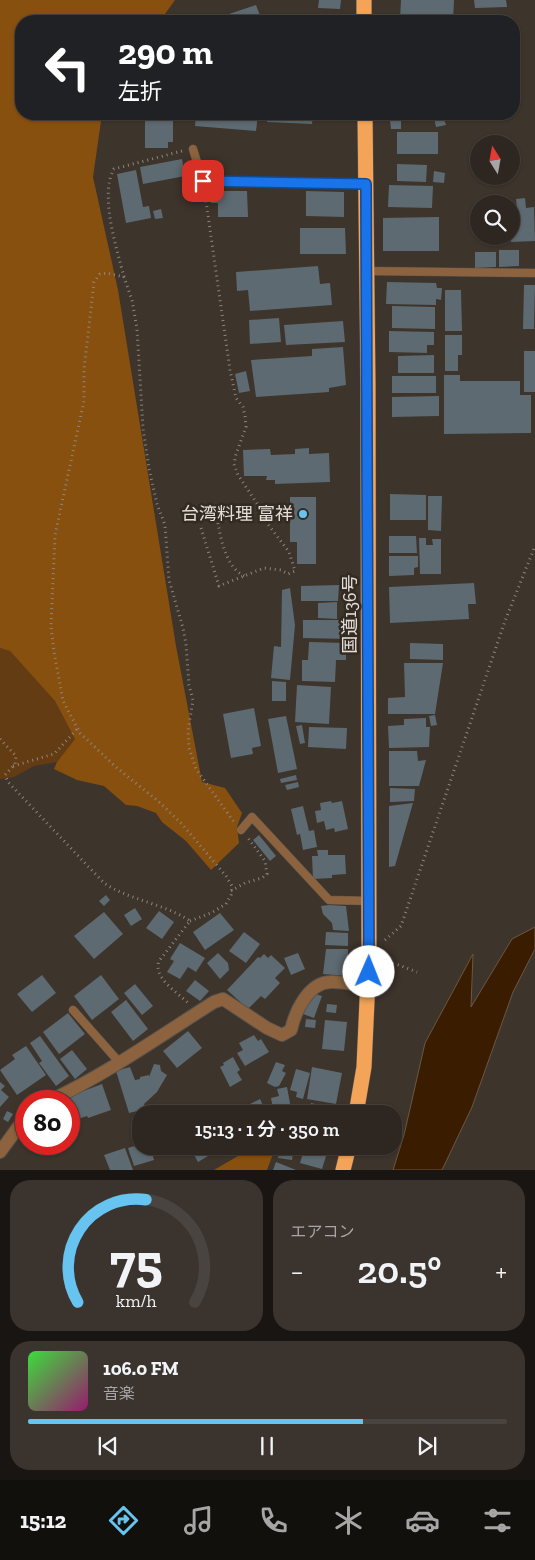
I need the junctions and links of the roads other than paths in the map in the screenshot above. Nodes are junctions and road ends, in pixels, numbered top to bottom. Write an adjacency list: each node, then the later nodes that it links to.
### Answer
1 (364, 0): 2 (highway)
2 (364, 15)
3 (365, 120): 5 (highway, 国道136号)
4 (193, 149): 5 (lane)
5 (366, 184): 6 (highway, 国道136号)
6 (366, 271): 7 (lane); 9 (highway, 国道136号)
7 (535, 273)
8 (241, 830): 9 (lane)
9 (369, 901): 10 (highway, 国道136号)
10 (368, 986): 12 (street); 14 (highway, 国道136号)
11 (73, 1010): 12 (lane)
12 (119, 1062): 13 (street)
13 (72, 1090)
14 (358, 1105)
15 (15, 1131): 16 (street)
16 (0, 1152)
17 (347, 1155): 18 (highway)
18 (343, 1170)

